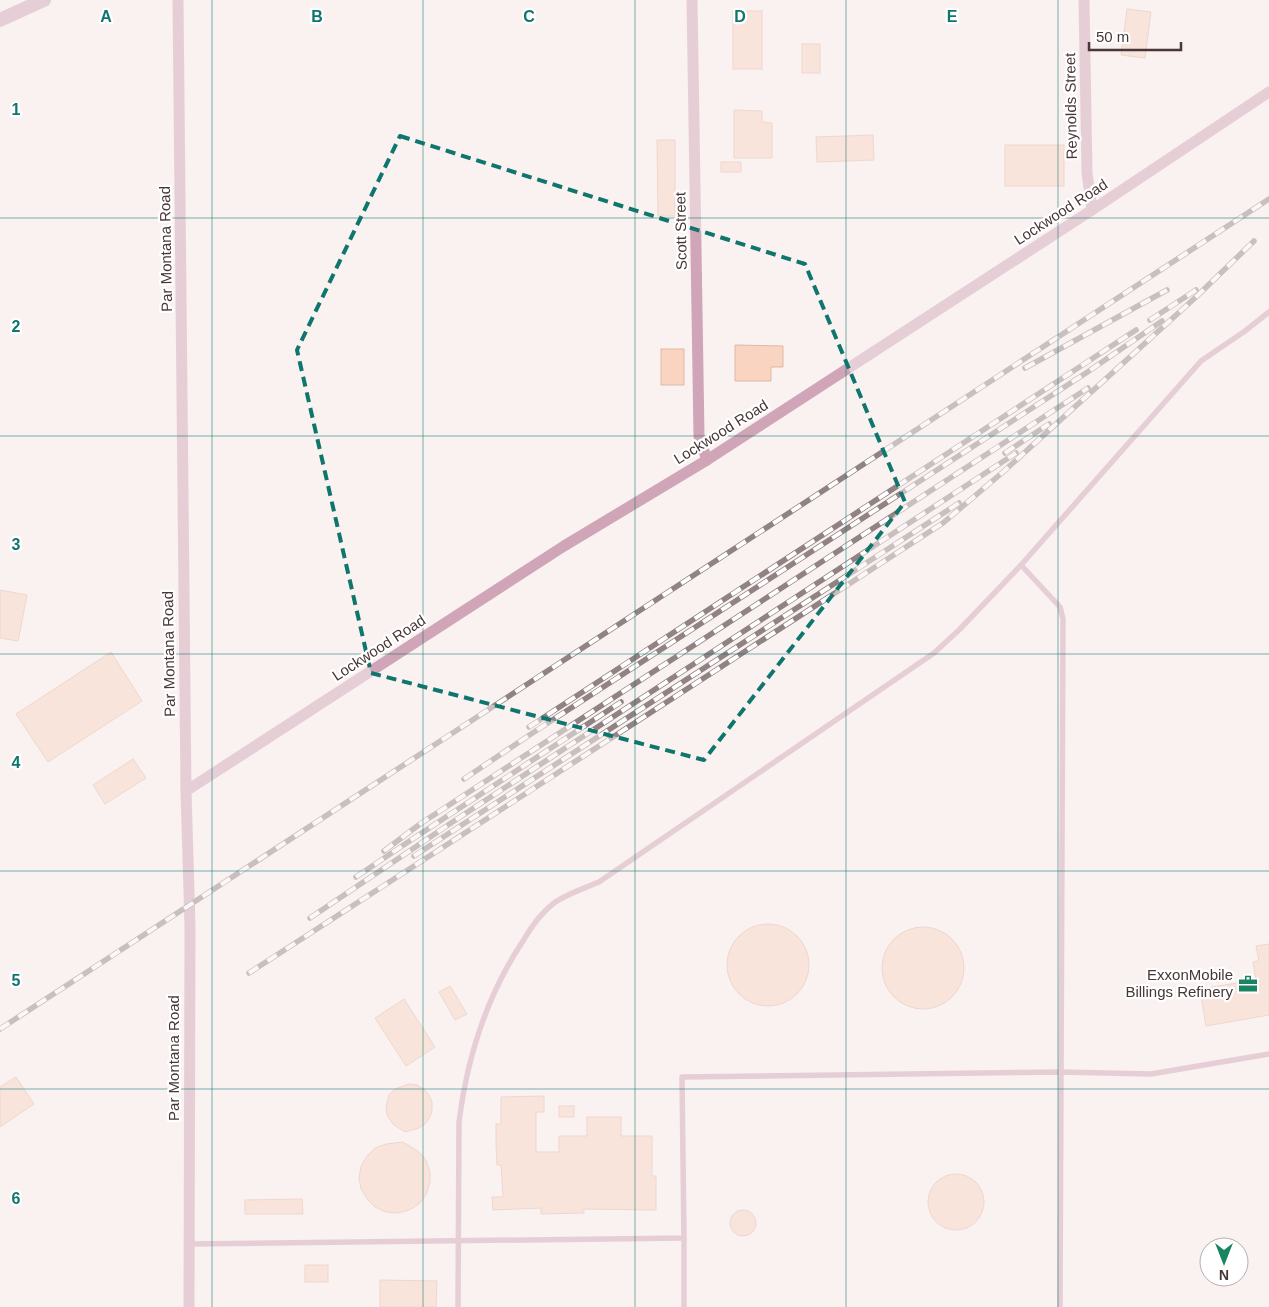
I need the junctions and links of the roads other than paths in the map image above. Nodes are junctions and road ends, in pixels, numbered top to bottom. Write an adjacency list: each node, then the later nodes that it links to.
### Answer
1 (44, 0): 5 (street)
2 (178, 0): 11 (street, Par Montana Road)
3 (692, 0): 9 (street, Scott Street)
4 (1084, 0): 7 (street, Reynolds Street)
5 (0, 20)
6 (1269, 92): 7 (street, Lockwood Road)
7 (1092, 210): 9 (street, Lockwood Road)
8 (1269, 312): 10 (lane)
9 (707, 460): 11 (street, Lockwood Road)
10 (1021, 565): 13 (lane); 15 (lane)
11 (186, 791): 16 (street, Par Montana Road)
12 (1269, 1054): 13 (lane)
13 (1061, 1072): 14 (lane); 20 (lane)
14 (684, 1238): 15 (lane); 19 (lane)
15 (458, 1241): 16 (lane); 18 (lane)
16 (188, 1244): 17 (street, Par Montana Road)
17 (189, 1307)
18 (458, 1307)
19 (684, 1307)
20 (1060, 1307)

